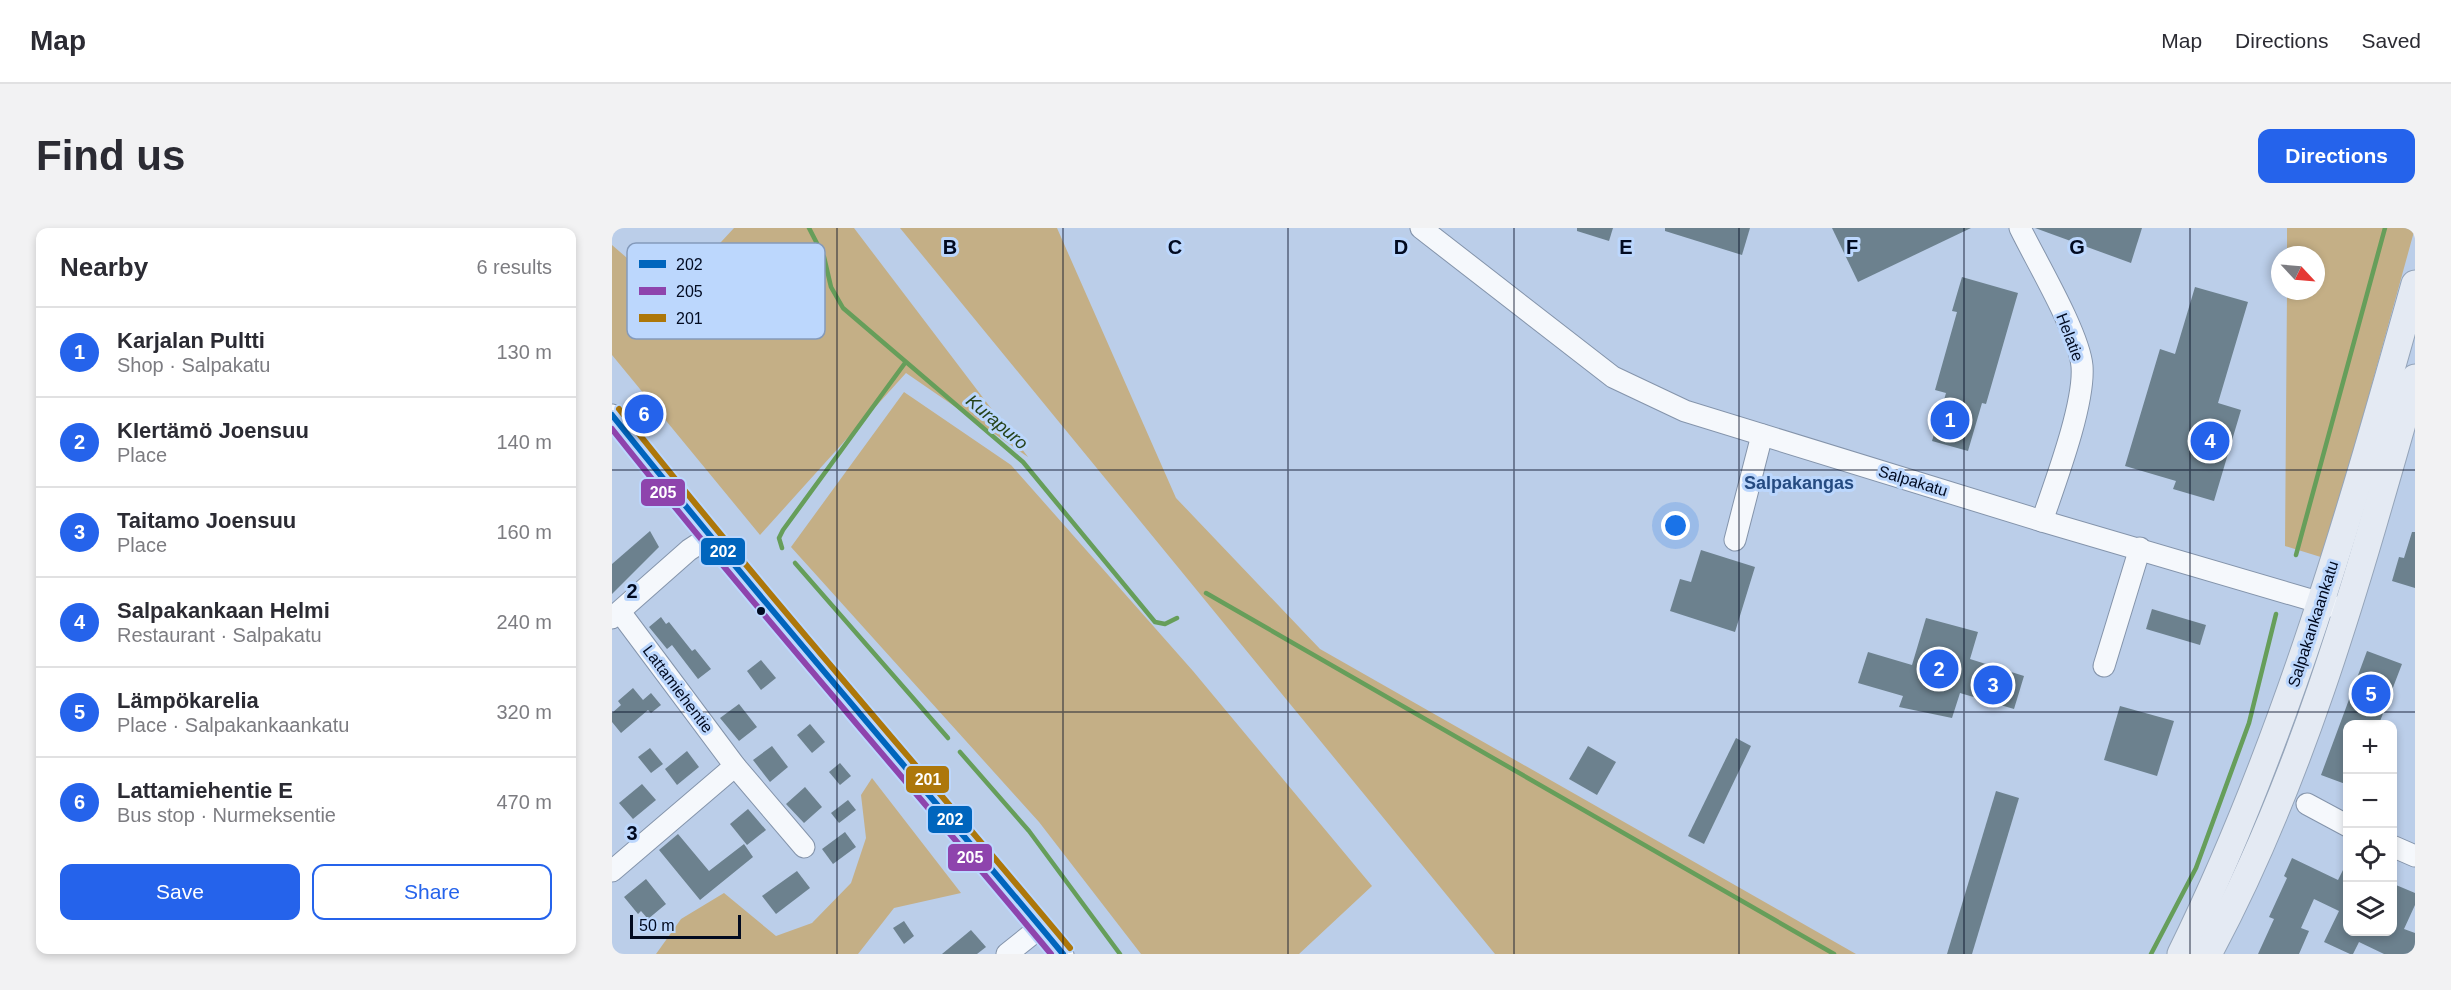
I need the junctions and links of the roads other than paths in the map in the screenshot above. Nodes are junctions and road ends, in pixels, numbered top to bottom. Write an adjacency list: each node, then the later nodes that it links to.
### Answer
1 (1421, 228): 6 (street, Salpakatu)
2 (2020, 228): 7 (street, Helatie)
3 (2415, 284): 11 (main road, Salpakankaankatu)
4 (2415, 378): 12 (main road, Salpakankaankatu)
5 (612, 415): 8 (street)
6 (1762, 435): 7 (street, Salpakatu); 9 (street)
7 (2042, 521): 10 (street, Salpakatu)
8 (709, 537): 13 (street, Lattamiehentie); 22 (street)
9 (1735, 540)
10 (2140, 548): 11 (street, Salpakatu); 14 (street)
11 (2320, 602): 12 (street, Salpakatu); 25 (main road, Salpakankaankatu)
12 (2347, 611): 26 (main road, Salpakankaankatu)
13 (616, 615): 15 (street, Lattamiehentie)
14 (2104, 666)
15 (735, 766): 18 (street, Lattamiehentie); 21 (street)
16 (2307, 804): 17 (street)
17 (2343, 823)
18 (804, 847)
19 (2397, 848): 20 (street)
20 (2415, 856)
21 (612, 871)
22 (1042, 926): 23 (street); 24 (street)
23 (1007, 954)
24 (1063, 954)
25 (2181, 954)
26 (2208, 954)

